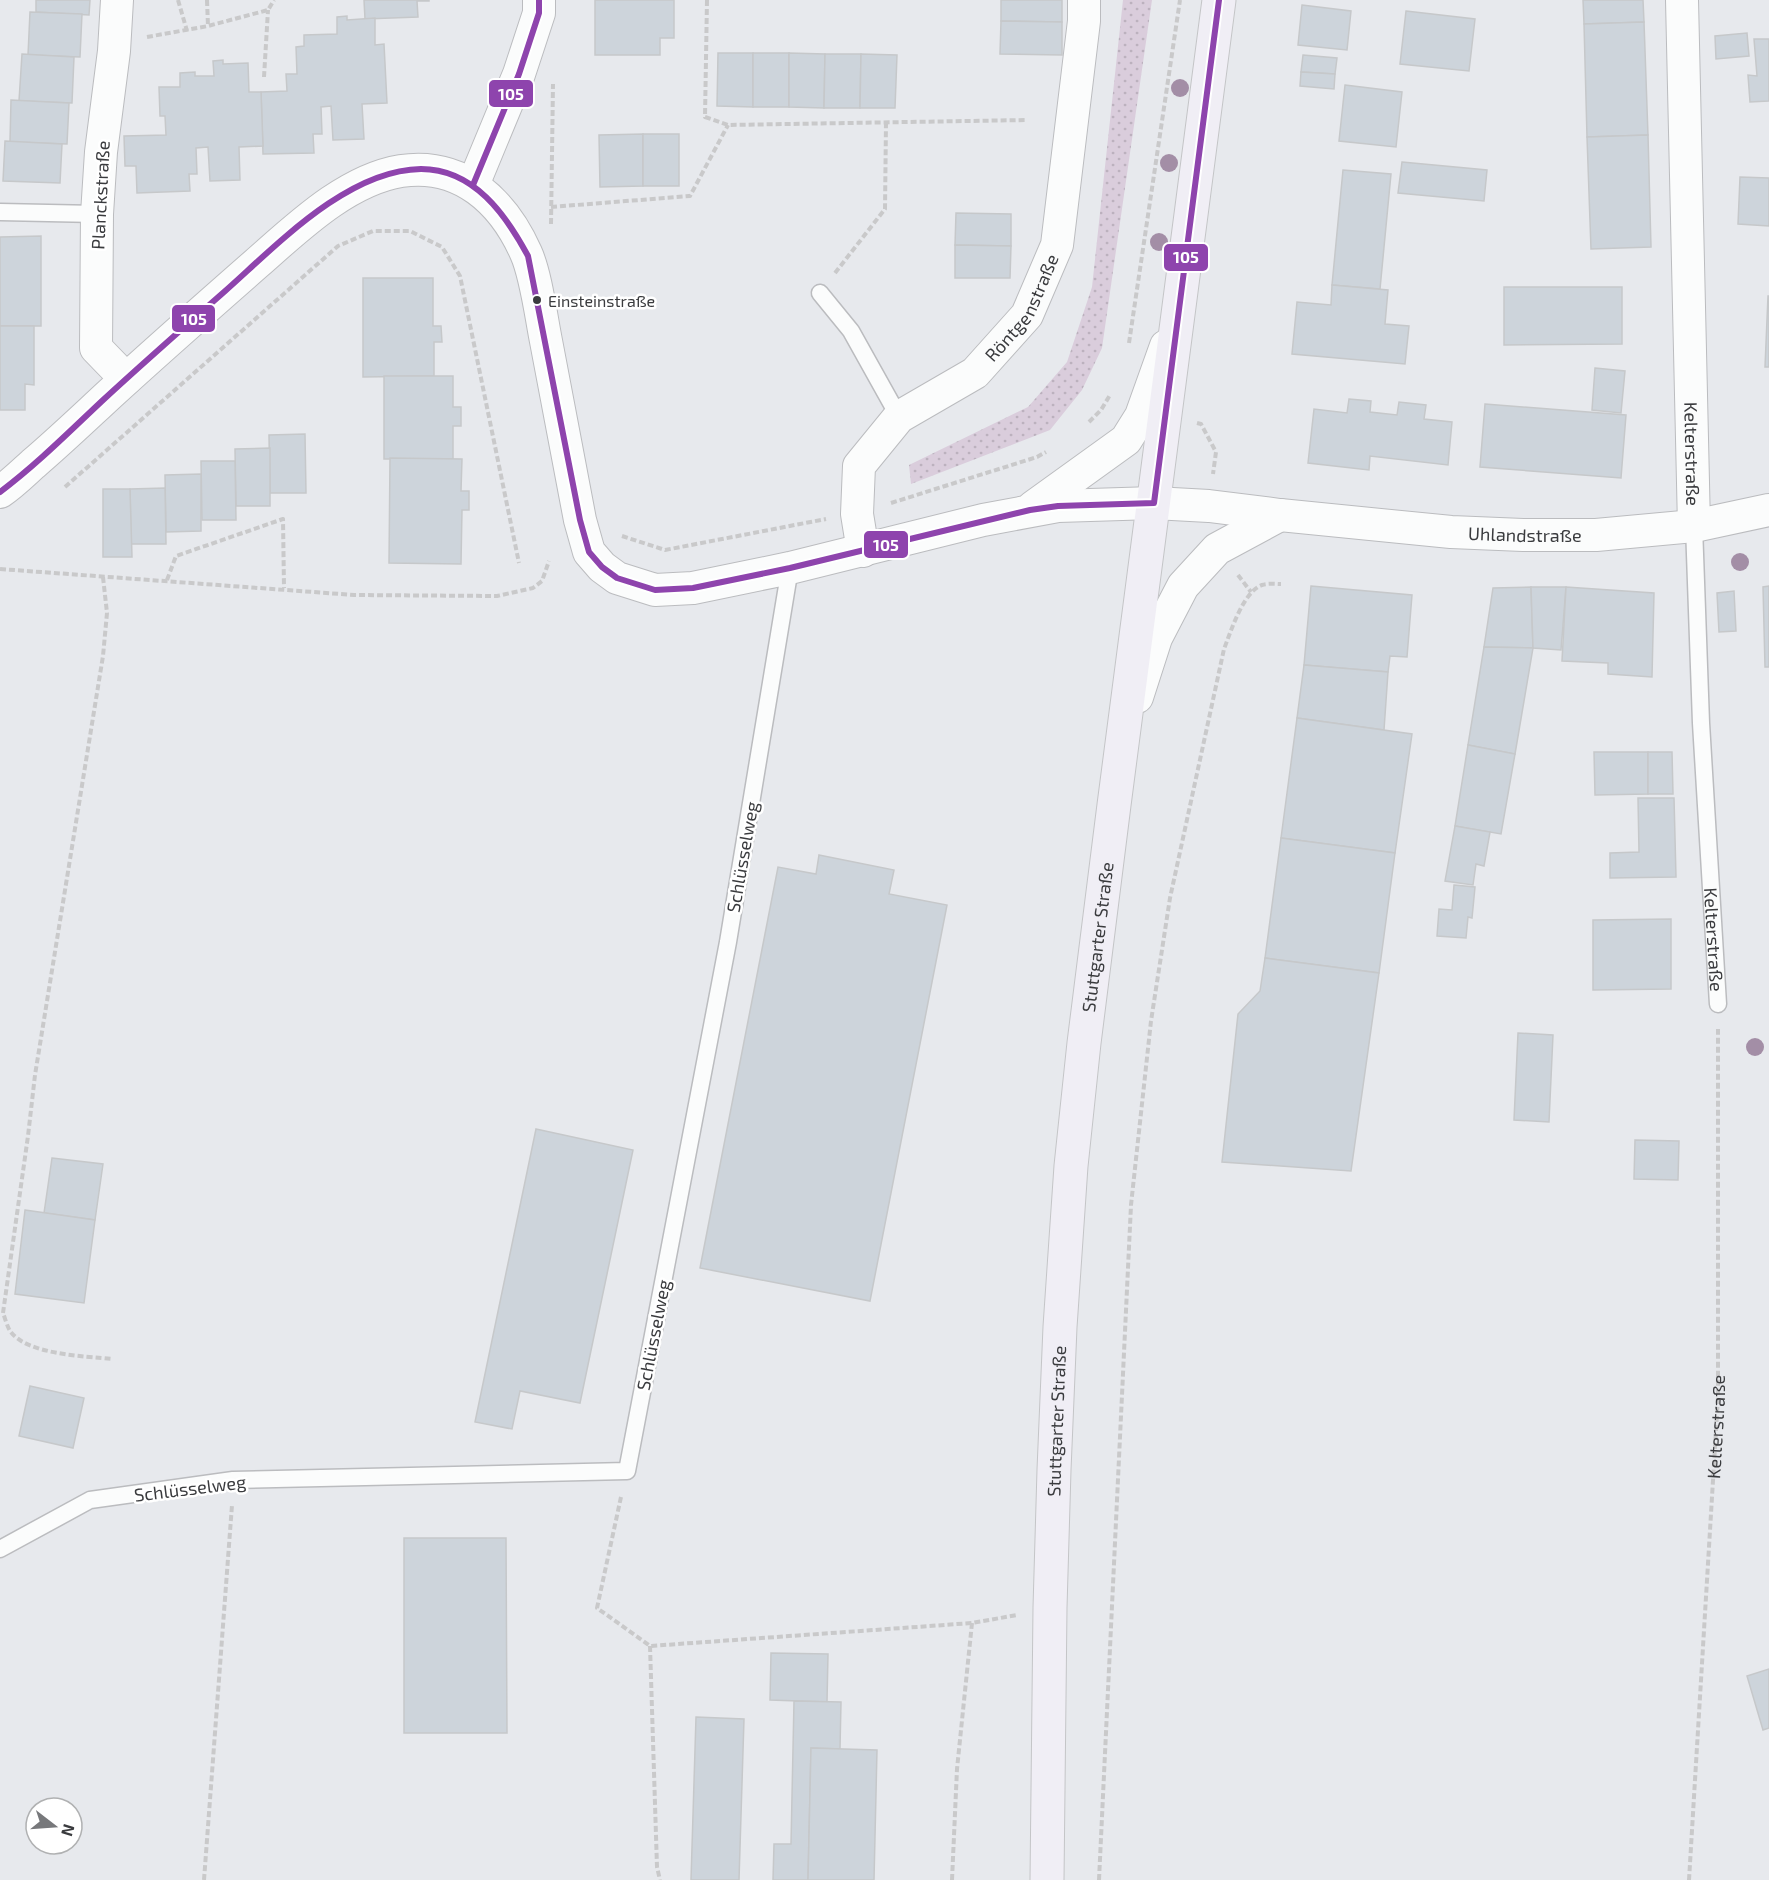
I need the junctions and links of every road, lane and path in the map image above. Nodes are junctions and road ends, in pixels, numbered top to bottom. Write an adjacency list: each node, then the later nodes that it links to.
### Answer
1 (117, 0): 13 (street, Planckstraße)
2 (178, 0): 12 (path)
3 (207, 0): 11 (path)
4 (274, 0): 10 (path)
5 (539, 0): 19 (street)
6 (707, 0): 18 (path)
7 (1084, 0): 27 (street, Röntgenstraße)
8 (1219, 0): 25 (main road, Stuttgarter Straße)
9 (1682, 0): 34 (street, Kelterstraße)
10 (268, 10): 11 (path); 15 (path)
11 (208, 26): 12 (path)
12 (187, 31): 13 (path)
13 (114, 51): 22 (street, Planckstraße)
14 (554, 75): 20 (path)
15 (264, 77)
16 (1027, 120): 17 (path)
17 (886, 122): 18 (path); 24 (path)
18 (728, 125): 20 (path)
19 (472, 185): 23 (street, Uhlandstraße); 26 (street, Uhlandstraße)
20 (551, 207): 23 (path)
21 (0, 212): 22 (lane)
22 (98, 214): 26 (street, Planckstraße)
23 (528, 255): 38 (street, Uhlandstraße)
24 (820, 293): 27 (lane)
25 (1178, 312): 30 (main road, Stuttgarter Straße); 31 (street)
26 (126, 379): 29 (street, Uhlandstraße)
27 (899, 417): 35 (street, Röntgenstraße)
28 (65, 487): 37 (path)
29 (0, 492)
30 (1154, 503): 31 (street, Uhlandstraße); 33 (street, Uhlandstraße); 44 (main road, Stuttgarter Straße)
31 (1030, 510): 35 (street, Uhlandstraße)
32 (1769, 510): 34 (street, Uhlandstraße)
33 (1280, 515): 34 (street, Uhlandstraße); 44 (street)
34 (1694, 526): 45 (lane, Kelterstraße)
35 (863, 551): 38 (street, Uhlandstraße)
36 (549, 561): 43 (path)
37 (519, 563)
38 (790, 568): 47 (lane, Schlüsselweg)
39 (0, 569): 40 (path)
40 (103, 577): 41 (path); 46 (path)
41 (167, 580): 43 (path); 43 (path)
42 (1281, 584): 57 (path)
43 (284, 588)
44 (1123, 741): 50 (main road, Stuttgarter Straße)
45 (1718, 1004): 58 (path, Kelterstraße)
46 (112, 1359)
47 (627, 1471): 48 (lane, Schlüsselweg); 52 (path)
48 (233, 1480): 49 (lane, Schlüsselweg); 53 (path)
49 (0, 1549)
50 (1050, 1608): 51 (path); 56 (main road, Stuttgarter Straße)
51 (972, 1623): 52 (path); 55 (path)
52 (650, 1646): 54 (path)
53 (204, 1880)
54 (660, 1880)
55 (952, 1880)
56 (1047, 1880)
57 (1099, 1880)
58 (1689, 1880)

